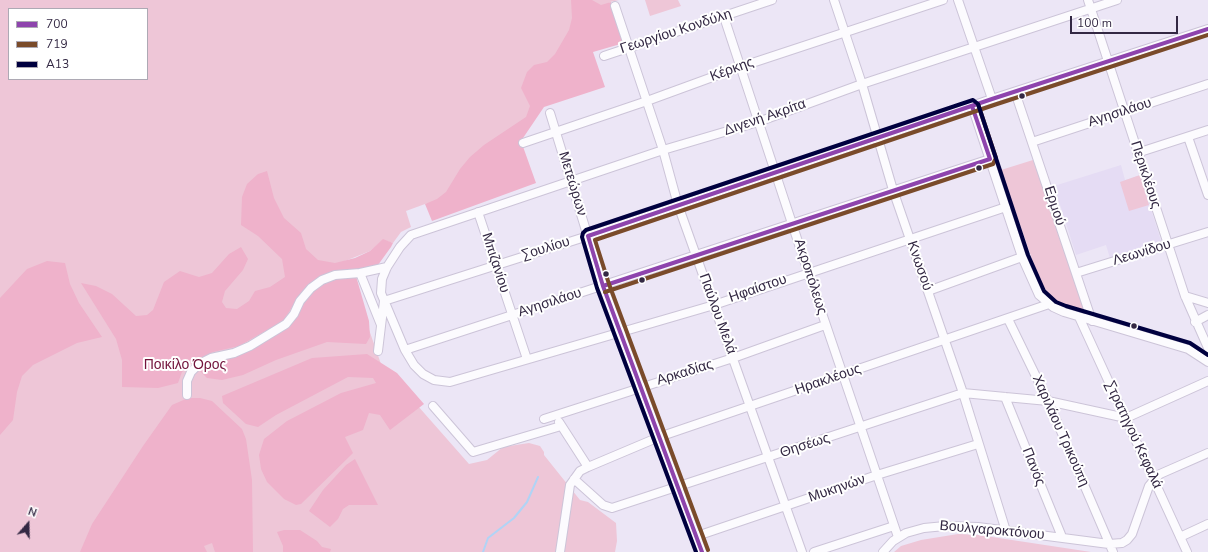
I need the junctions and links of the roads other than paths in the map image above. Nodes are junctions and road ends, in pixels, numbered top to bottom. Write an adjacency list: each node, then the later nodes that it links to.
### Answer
1 (772, 0): 9 (street, Γεωργίου Κονδύλη)
2 (834, 0): 11 (street, Κνωσού)
3 (943, 0): 11 (street, Κέρκης)
4 (958, 0): 12 (street)
5 (1088, 0): 8 (street, Περικλέους)
6 (1117, 0): 8 (street, Διγενή Ακρίτα)
7 (615, 6): 13 (street, Παύλου Μελά)
8 (1091, 9): 12 (street, Διγενή Ακρίτα); 15 (street, Περικλέους)
9 (724, 17): 13 (street, Γεωργίου Κονδύλη); 16 (street, Ακροπόλεως)
10 (1208, 29): 15 (street, Σουλίου)
11 (844, 32): 16 (street, Κέρκης); 17 (street, Κνωσού)
12 (975, 47): 17 (street, Διγενή Ακρίτα); 20 (street)
13 (628, 48): 14 (street, Γεωργίου Κονδύλη); 21 (street, Παύλου Μελά)
14 (604, 56)
15 (1108, 62): 19 (street, Σουλίου); 23 (street, Περικλέους)
16 (740, 67): 21 (street, Κέρκης); 25 (street, Ακροπόλεως)
17 (862, 84): 25 (street, Διγενή Ακρίτα); 29 (street, Κνωσού)
18 (1208, 84): 23 (street, Αγησιλάου)
19 (1014, 92): 20 (street, Σουλίου); 30 (street, Ερμού)
20 (992, 99): 22 (street, Σουλίου)
21 (647, 101): 27 (street, Κέρκης); 32 (street, Παύλου Μελά)
22 (972, 106): 29 (street, Σουλίου); 34 (street)
23 (1124, 112): 30 (street, Αγησιλάου); 33 (street, Περικλέους)
24 (550, 113): 27 (street, Μετεώρων)
25 (758, 122): 32 (street, Διγενή Ακρίτα); 35 (street, Ακροπόλεως)
26 (1208, 130): 28 (street)
27 (556, 131): 31 (street, Κέρκης); 36 (street, Μετεώρων)
28 (1188, 137): 33 (street); 38 (street)
29 (878, 138): 35 (street, Σουλίου); 37 (street, Κνωσού)
30 (1032, 142): 53 (street, Ερμού)
31 (523, 143)
32 (663, 150): 36 (street, Διγενή Ακρίτα); 39 (street, Παύλου Μελά)
33 (1137, 153): 46 (street, Περικλέους)
34 (990, 159): 37 (street, Αγησιλάου); 40 (street)
35 (775, 173): 39 (street, Σουλίου); 42 (street, Ακροπόλεως)
36 (571, 181): 41 (street, Διγενή Ακρίτα); 44 (street, Μετεώρων)
37 (893, 190): 42 (street, Αγησιλάου); 45 (street, Κνωσού)
38 (1208, 195)
39 (678, 205): 44 (street, Σουλίου); 47 (street, Παύλου Μελά)
40 (1006, 208): 45 (street, Ηφαίστου); 48 (street)
41 (478, 212): 49 (street, Μπιζανίου); 50 (street, Διγενή Ακρίτα)
42 (792, 224): 47 (street, Αγησιλάου); 51 (street, Ακροπόλεως)
43 (1208, 232): 46 (street, Λεωνίδου)
44 (588, 236): 49 (street, Σουλίου); 54 (street, Μετεώρων)
45 (909, 238): 51 (street, Ηφαίστου); 55 (street, Κνωσού)
46 (1167, 245): 53 (street, Λεωνίδου); 56 (street, Περικλέους)
47 (696, 256): 54 (street, Αγησιλάου); 59 (street, Παύλου Μελά)
48 (1022, 257): 55 (street); 60 (street)
49 (496, 265): 57 (street, Σουλίου); 61 (street, Μπιζανίου)
50 (387, 267): 52 (street); 57 (street)
51 (808, 272): 59 (street, Ηφαίστου); 67 (street, Ακροπόλεως)
52 (360, 273): 68 (street); 81 (street)
53 (1076, 273): 65 (street, Ερμού)
54 (603, 286): 61 (street, Αγησιλάου); 69 (street, Μετεώρων)
55 (928, 291): 70 (street, Κνωσού)
56 (1185, 296): 58 (street); 66 (street, Περικλέους)
57 (384, 301): 68 (street); 72 (street, Ηφαίστου)
58 (1208, 303)
59 (714, 304): 69 (street, Ηφαίστου); 74 (street, Παύλου Μελά)
60 (1049, 304): 63 (street); 64 (street, Ηρακλέους)
61 (512, 315): 72 (street, Αγησιλάου); 75 (street, Μπιζανίου)
62 (1208, 315): 66 (street)
63 (1079, 317): 65 (street); 88 (street, Στρατηγού Κεφαλά)
64 (1008, 319): 70 (street, Ηρακλέους); 83 (street, Χαριλάου Τρικούπη)
65 (1092, 321): 76 (street)
66 (1195, 322): 71 (street, Περικλέους)
67 (825, 325): 74 (street, Αρκαδίας); 77 (street, Ακροπόλεως)
68 (382, 327): 73 (street)
69 (620, 333): 75 (street, Ηφαίστου); 79 (street, Μετεώρων)
70 (944, 340): 77 (street, Ηρακλέους); 80 (street, Κνωσού)
71 (1208, 348)
72 (405, 350): 75 (street, Ηφαίστου)
73 (378, 351)
74 (733, 358): 79 (street, Αρκαδίας); 85 (street, Παύλου Μελά)
75 (527, 360)
76 (1208, 362)
77 (843, 375): 85 (street, Ηρακλέους); 90 (street, Ακροπόλεως)
78 (1208, 381): 88 (street)
79 (640, 386): 86 (street, Αρκαδίας); 91 (street, Μετεώρων)
80 (963, 393): 82 (street, Θησέως); 90 (street, Θησέως); 92 (street, Κνωσού)
81 (187, 395)
82 (1005, 397): 83 (street, Θησέως); 107 (street, Πανός)
83 (1048, 401): 88 (street, Θησέως); 108 (street, Χαριλάου Τρικούπη)
84 (433, 406): 89 (street)
85 (751, 407): 91 (street, Ηρακλέους); 94 (street, Παύλου Μελά)
86 (554, 415): 87 (street, Αρκαδίας); 89 (street)
87 (544, 418)
88 (1126, 418): 98 (street, Στρατηγού Κεφαλά)
89 (561, 426): 95 (street)
90 (861, 428): 94 (street, Θησέως); 96 (street, Ακροπόλεως)
91 (660, 437): 95 (street, Ηρακλέους); 99 (street, Μετεώρων)
92 (978, 444): 96 (street, Μυκηνών); 103 (street, Κνωσού)
93 (1208, 452): 98 (street)
94 (769, 458): 99 (street, Θησέως); 100 (street, Παύλου Μελά)
95 (588, 467): 97 (street, Ηρακλέους)
96 (877, 475): 100 (street, Μυκηνών); 102 (street, Ακροπόλεως)
97 (574, 479): 99 (street, Θησέως); 109 (street)
98 (1154, 480): 106 (street, Στρατηγού Κεφαλά); 108 (street)
99 (678, 485): 104 (street, Μετεώρων)
100 (786, 507): 104 (street, Μυκηνών); 111 (street, Παύλου Μελά)
101 (1208, 524): 106 (street)
102 (894, 526): 105 (street, Ακροπόλεως); 112 (street)
103 (1006, 530): 105 (street, Βουλγαροκτόνου); 107 (street, Βουλγαροκτόνου)
104 (697, 536): 110 (street, Μετεώρων)
105 (898, 537): 113 (street, Βουλγαροκτόνου)
106 (1180, 537): 115 (street, Στρατηγού Κεφαλά)
107 (1062, 538): 108 (street, Βουλγαροκτόνου)
108 (1109, 544): 114 (street, Χαριλάου Τρικούπη)
109 (560, 552)
110 (702, 552)
111 (802, 552)
112 (814, 552)
113 (883, 552)
114 (1113, 552)
115 (1187, 552)

